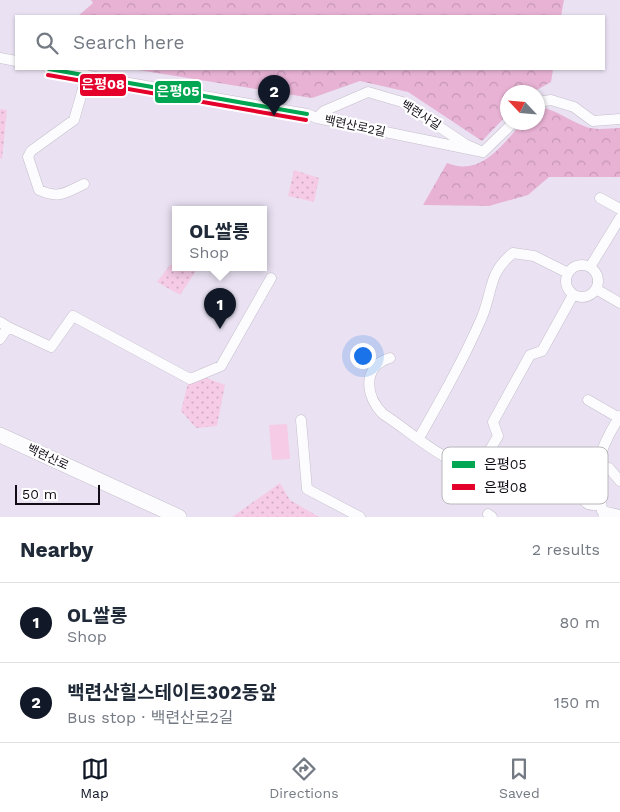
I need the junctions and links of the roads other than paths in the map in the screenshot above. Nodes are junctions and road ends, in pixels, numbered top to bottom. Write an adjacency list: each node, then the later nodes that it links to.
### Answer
1 (0, 58): 2 (street)
2 (15, 61)
3 (54, 70): 4 (street, 백련산로2길)
4 (87, 76): 6 (street, 백련산로2길); 10 (street)
5 (545, 101): 7 (street)
6 (317, 118): 9 (street, 백련산로2길); 9 (street, 백련사길)
7 (620, 119)
8 (506, 130): 9 (street)
9 (483, 152)
10 (84, 184)
11 (600, 198): 12 (street)
12 (620, 209)
13 (620, 218): 14 (street)
14 (590, 267): 15 (street); 17 (street)
15 (568, 273): 18 (street); 27 (street)
16 (271, 278): 20 (street)
17 (596, 289): 18 (street); 19 (street)
18 (573, 294): 28 (street)
19 (620, 303)
20 (4, 324): 21 (street)
21 (0, 339)
22 (390, 358): 27 (street)
23 (588, 400): 24 (street)
24 (619, 417): 29 (street)
25 (301, 420): 38 (street)
26 (0, 435): 35 (main road, 백련산로)
27 (419, 438): 30 (street)
28 (492, 447)
29 (602, 447)
30 (442, 454)
31 (608, 468): 32 (street)
32 (620, 481)
33 (586, 504): 34 (street)
34 (602, 511): 36 (street)
35 (163, 514): 37 (main road, 백련산로)
36 (620, 515)
37 (179, 517)
38 (360, 517)

